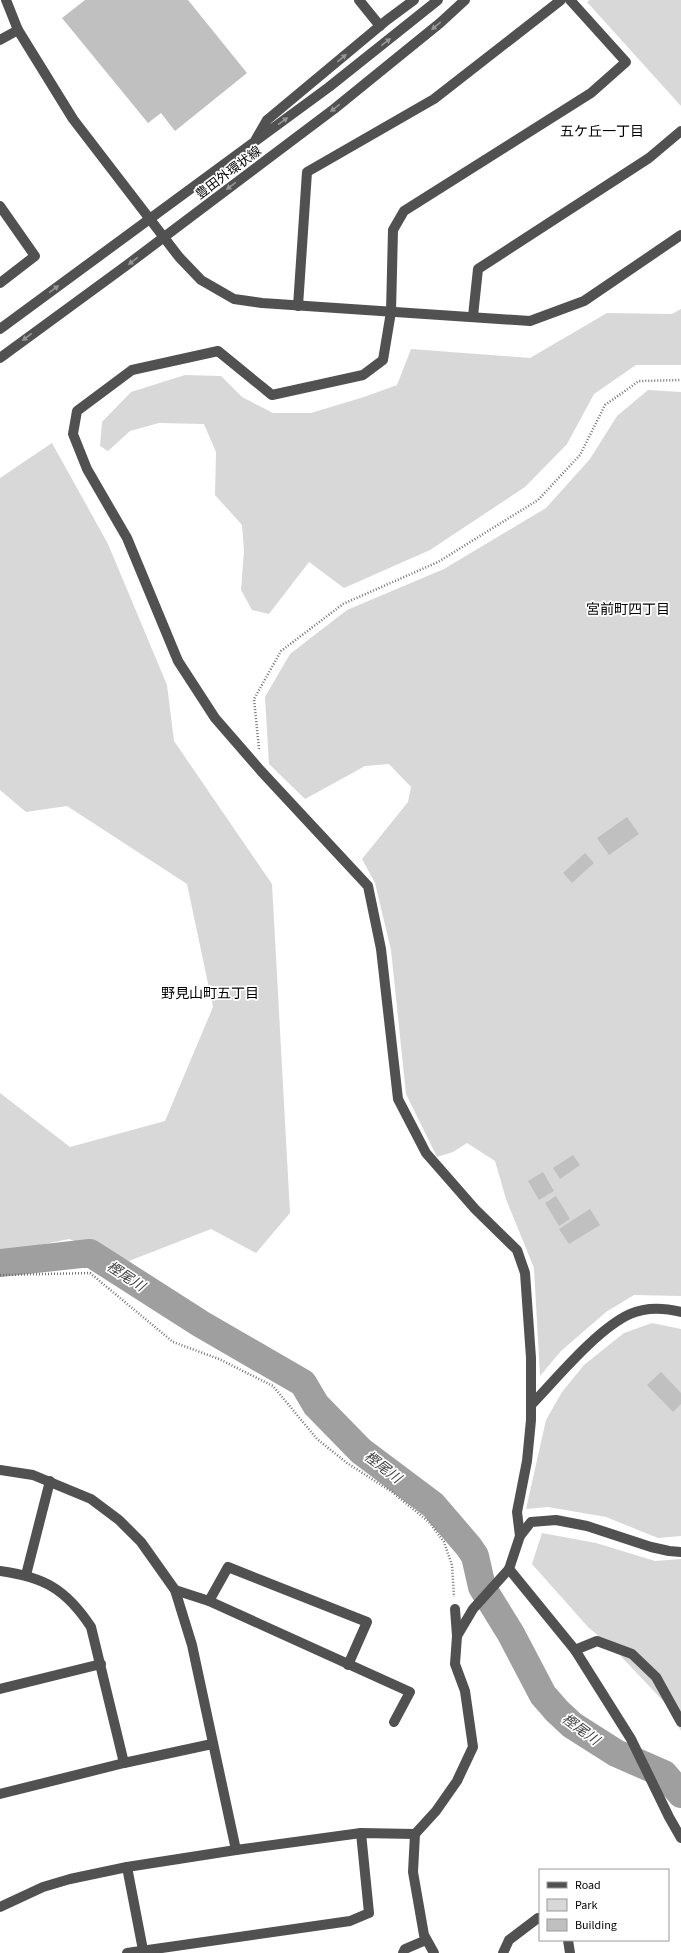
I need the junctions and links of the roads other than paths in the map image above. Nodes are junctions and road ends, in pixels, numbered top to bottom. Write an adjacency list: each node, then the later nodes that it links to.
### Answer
1 (6, 0): 9 (street)
2 (359, 0): 8 (street)
3 (414, 0): 8 (street)
4 (438, 0): 12 (street, 豊田外環状線, one-way to 4)
5 (465, 0): 16 (street, 豊田外環状線, one-way to 16)
6 (561, 0): 18 (street)
7 (570, 0): 19 (street)
8 (380, 26): 12 (street, one-way to 8)
9 (18, 30): 10 (street); 14 (street)
10 (0, 40)
11 (681, 131): 20 (street)
12 (254, 142): 14 (street, 豊田外環状線)
13 (0, 206): 17 (street)
14 (150, 220): 16 (street); 21 (street, 豊田外環状線, one-way to 14)
15 (681, 235): 20 (street)
16 (164, 237): 18 (street); 22 (street, 豊田外環状線, one-way to 22)
17 (0, 283)
18 (298, 306): 19 (street)
19 (390, 312): 20 (street); 24 (street)
20 (473, 316)
21 (0, 330)
22 (0, 358)
23 (681, 1312): 24 (street)
24 (531, 1405): 27 (street)
25 (0, 1470): 26 (street)
26 (50, 1481): 31 (street); 32 (street)
27 (520, 1536): 28 (street); 29 (street)
28 (681, 1552)
29 (509, 1568): 35 (street); 36 (street)
30 (0, 1571): 31 (street)
31 (26, 1575): 37 (street)
32 (175, 1590): 33 (street); 42 (street)
33 (209, 1601): 38 (street); 38 (street)
34 (455, 1609): 35 (street)
35 (457, 1636): 46 (street)
36 (575, 1650): 41 (street); 47 (street)
37 (101, 1664): 39 (street); 43 (street)
38 (348, 1665): 40 (street)
39 (0, 1689)
40 (394, 1722)
41 (681, 1722)
42 (212, 1744): 43 (street); 48 (street)
43 (124, 1763): 44 (street)
44 (0, 1794)
45 (361, 1834): 46 (street); 48 (street); 54 (street)
46 (415, 1834): 52 (street)
47 (681, 1838)
48 (236, 1850): 49 (street)
49 (127, 1867): 50 (street); 54 (street)
50 (0, 1907)
51 (539, 1918): 58 (street)
52 (426, 1940): 56 (street); 57 (street)
53 (568, 1941): 59 (street)
54 (143, 1950): 55 (street)
55 (127, 1953)
56 (403, 1953)
57 (434, 1953)
58 (504, 1953)
59 (570, 1953)

